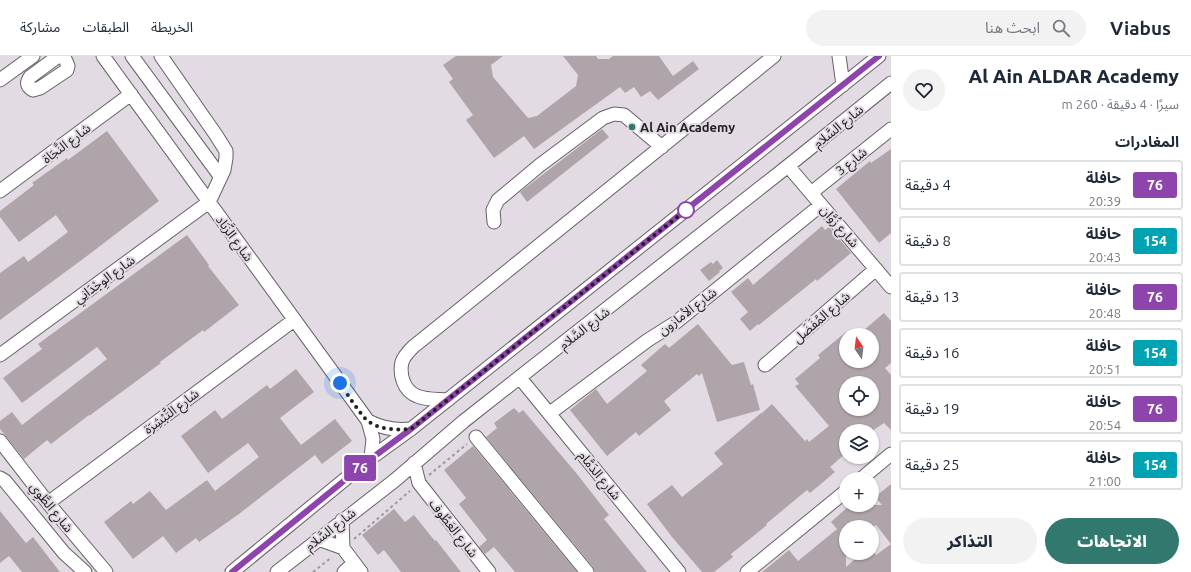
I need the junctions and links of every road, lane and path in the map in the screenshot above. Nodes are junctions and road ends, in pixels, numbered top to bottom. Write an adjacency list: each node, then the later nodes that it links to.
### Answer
1 (33, 56): 8 (street)
2 (103, 56): 11 (street, شارع الزَّبَاد)
3 (132, 56): 15 (street)
4 (160, 56): 15 (street)
5 (774, 56): 13 (street)
6 (839, 56): 10 (street)
7 (879, 56): 10 (street)
8 (0, 80)
9 (891, 83): 14 (street, شارع السَّلام)
10 (843, 86): 27 (street)
11 (131, 94): 16 (street, شارع النَّجَاة); 18 (street, شارع الزَّبَاد)
12 (891, 129): 17 (street, شارع 3)
13 (662, 147): 20 (street); 27 (street)
14 (788, 166): 17 (street, شارع زُوَّان); 26 (street, شارع السَّلام)
15 (220, 176): 18 (street)
16 (0, 192)
17 (811, 193): 19 (street, شارع زُوَّان)
18 (209, 202): 23 (street, شارع الزَّبَاد); 24 (street, شارع الوِجْدَانِي)
19 (821, 205): 21 (street, شارع زُوَّان); 28 (street, شارع الأمازون)
20 (494, 222)
21 (876, 269): 22 (street, شارع زُوَّان); 25 (street, شارع المُفَضَل)
22 (889, 282)
23 (294, 320): 29 (street, شارع الزَّبَاد); 41 (street, شارع التَّبْشِرَة)
24 (0, 355)
25 (765, 365)
26 (520, 378): 28 (street, شارع الدَمَّام); 35 (street, شارع السَّلام)
27 (448, 400): 30 (street)
28 (550, 414): 54 (street, شارع الدَمَّام)
29 (368, 421): 30 (street); 34 (street, شارع الزَّبَاد)
30 (411, 429): 34 (street)
31 (476, 437): 39 (path); 53 (street)
32 (0, 441): 41 (street, شارع الطَّوِي)
33 (891, 454): 36 (street)
34 (372, 458): 48 (street)
35 (414, 463): 38 (street, شارع السَّلام); 39 (street, شارع العَطُوف)
36 (869, 472)
37 (1, 478): 46 (street)
38 (394, 481): 39 (street); 42 (street, شارع السَّلام)
39 (419, 483): 44 (path); 52 (street, شارع العَطُوف)
40 (839, 497): 55 (street)
41 (48, 503): 47 (street, شارع الطَّوِي)
42 (342, 520): 43 (street, شارع السَّلام); 44 (street)
43 (318, 539): 44 (street); 49 (street, شارع السَّلام)
44 (343, 548): 45 (street); 50 (path)
45 (358, 568): 51 (street)
46 (85, 572)
47 (106, 572)
48 (232, 572)
49 (277, 572)
50 (312, 572)
51 (344, 572)
52 (489, 572)
53 (587, 572)
54 (680, 572)
55 (747, 572)

